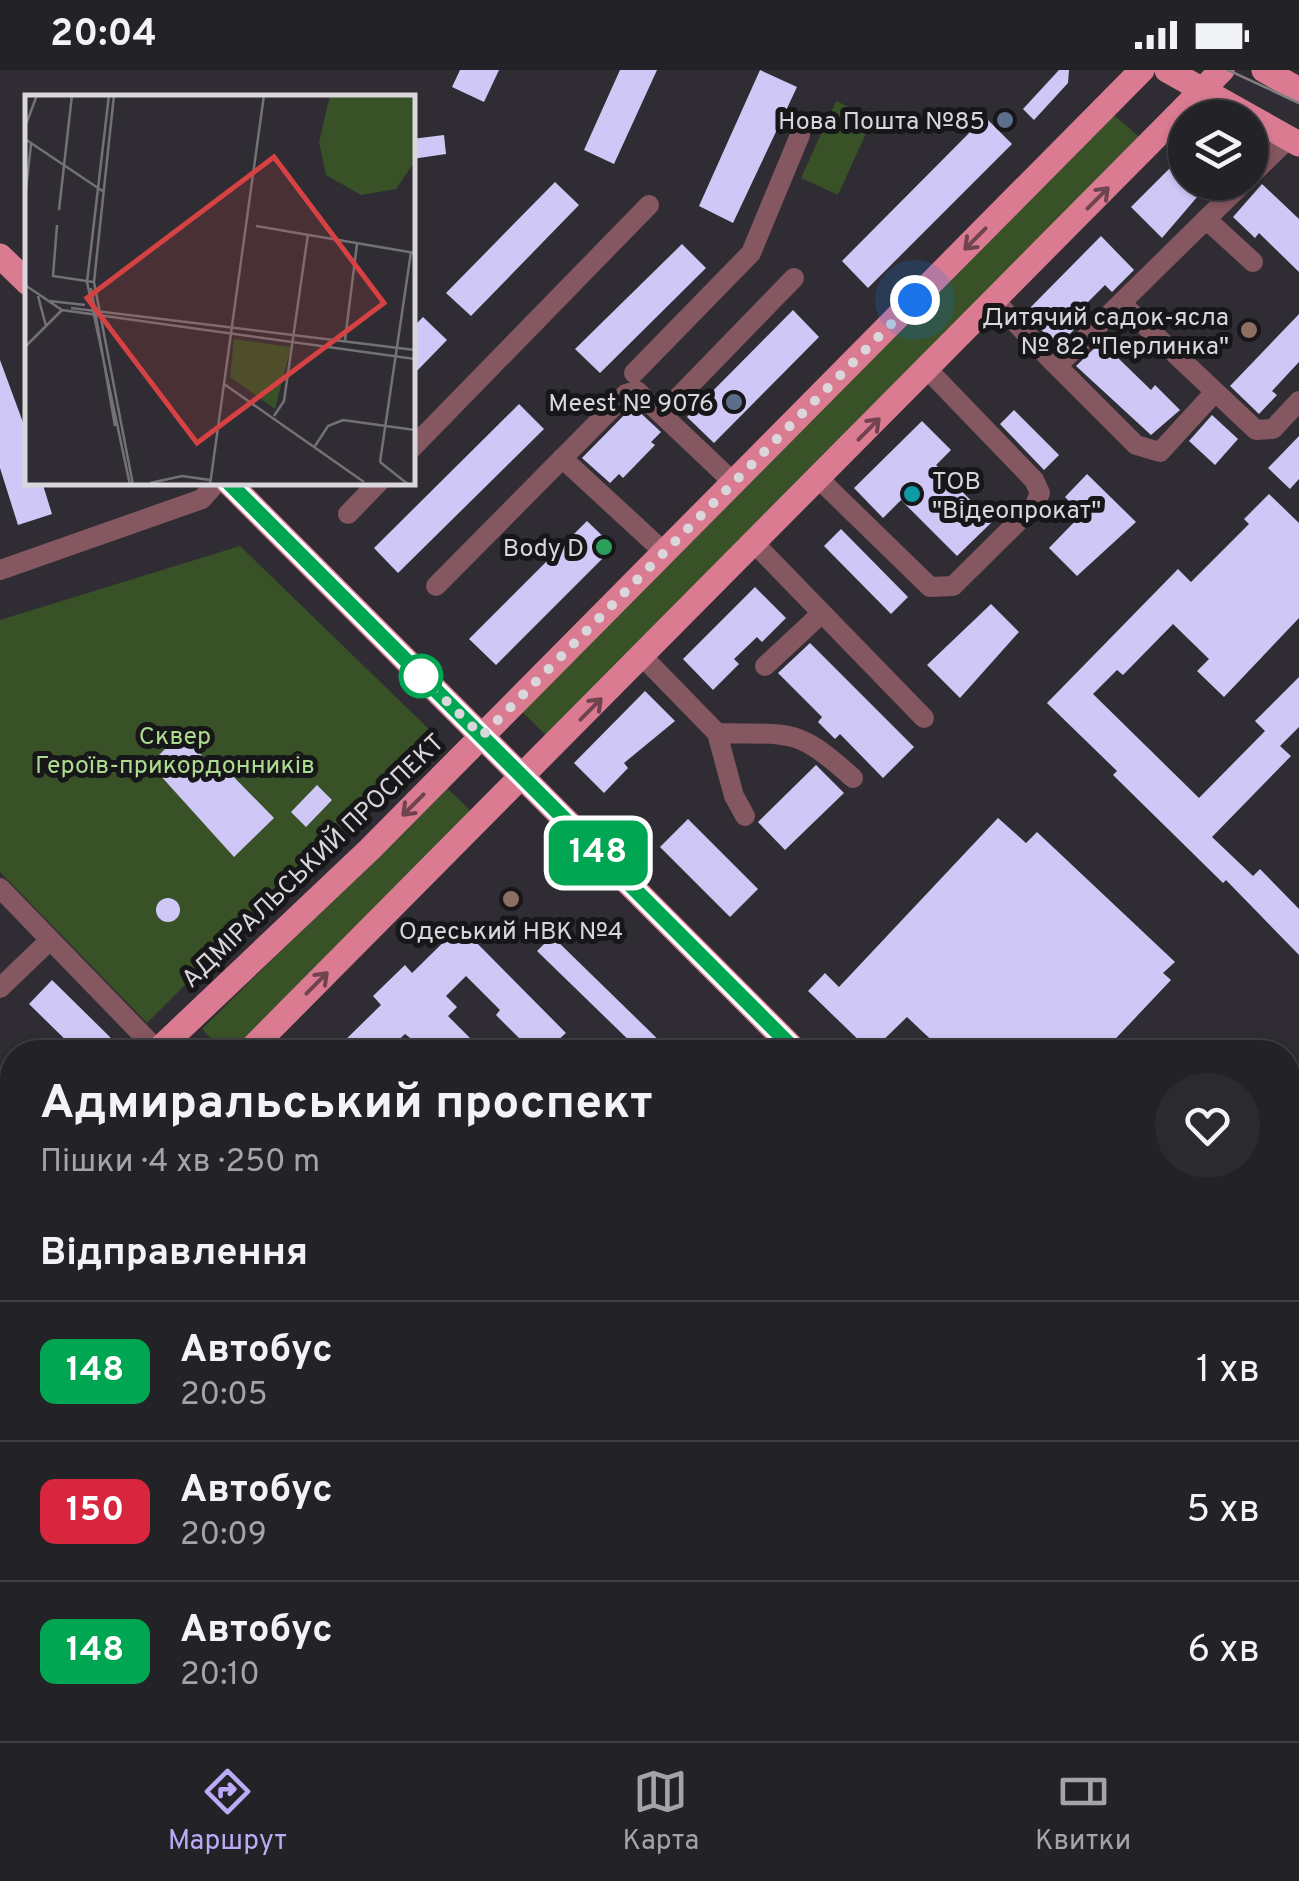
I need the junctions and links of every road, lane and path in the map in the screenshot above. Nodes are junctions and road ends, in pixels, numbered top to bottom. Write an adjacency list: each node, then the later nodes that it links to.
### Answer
1 (1142, 70): 27 (main road, АДМІРАЛЬСЬКИЙ ПРОСПЕКТ, one-way to 27)
2 (1167, 70): 4 (main road)
3 (1264, 70): 5 (main road)
4 (1206, 76): 7 (main road); 16 (main road, one-way to 4)
5 (1299, 90)
6 (800, 135): 20 (street)
7 (1294, 141): 8 (street)
8 (1268, 162)
9 (1226, 200): 11 (street)
10 (649, 205): 24 (street)
11 (1206, 219): 13 (street); 17 (street)
12 (0, 256): 15 (main road)
13 (1253, 262)
14 (794, 278): 23 (street)
15 (25, 280)
16 (996, 302): 18 (street); 19 (main road)
17 (1120, 303): 18 (street); 21 (street)
18 (1053, 362): 21 (street)
19 (928, 370): 26 (main road, one-way to 19); 26 (street)
20 (634, 372)
21 (1215, 392): 22 (street)
22 (1299, 401)
23 (662, 414): 25 (street); 27 (street)
24 (415, 445)
25 (562, 458): 33 (street); 35 (street)
26 (820, 479): 32 (main road)
27 (733, 482): 33 (main road, АДМІРАЛЬСЬКИЙ ПРОСПЕКТ)
28 (214, 485): 34 (street)
29 (231, 485): 41 (main road)
30 (376, 485): 31 (street)
31 (348, 514)
32 (754, 544): 36 (street); 37 (main road)
33 (664, 552): 41 (main road, АДМІРАЛЬСЬКИЙ ПРОСПЕКТ)
34 (0, 570)
35 (436, 586)
36 (822, 613): 38 (street); 39 (street)
37 (643, 657): 40 (street); 42 (main road, one-way to 37)
38 (765, 666)
39 (924, 718)
40 (717, 733): 43 (street); 44 (street)
41 (482, 736): 42 (main road); 49 (main road, АДМІРАЛЬСЬКИЙ ПРОСПЕКТ, one-way to 49)
42 (522, 778): 50 (main road, one-way to 42); 51 (main road)
43 (852, 778)
44 (745, 816)
45 (0, 888): 46 (street)
46 (50, 940): 47 (street); 48 (street)
47 (0, 988)
48 (146, 1040)
49 (170, 1040)
50 (260, 1040)
51 (785, 1040)

